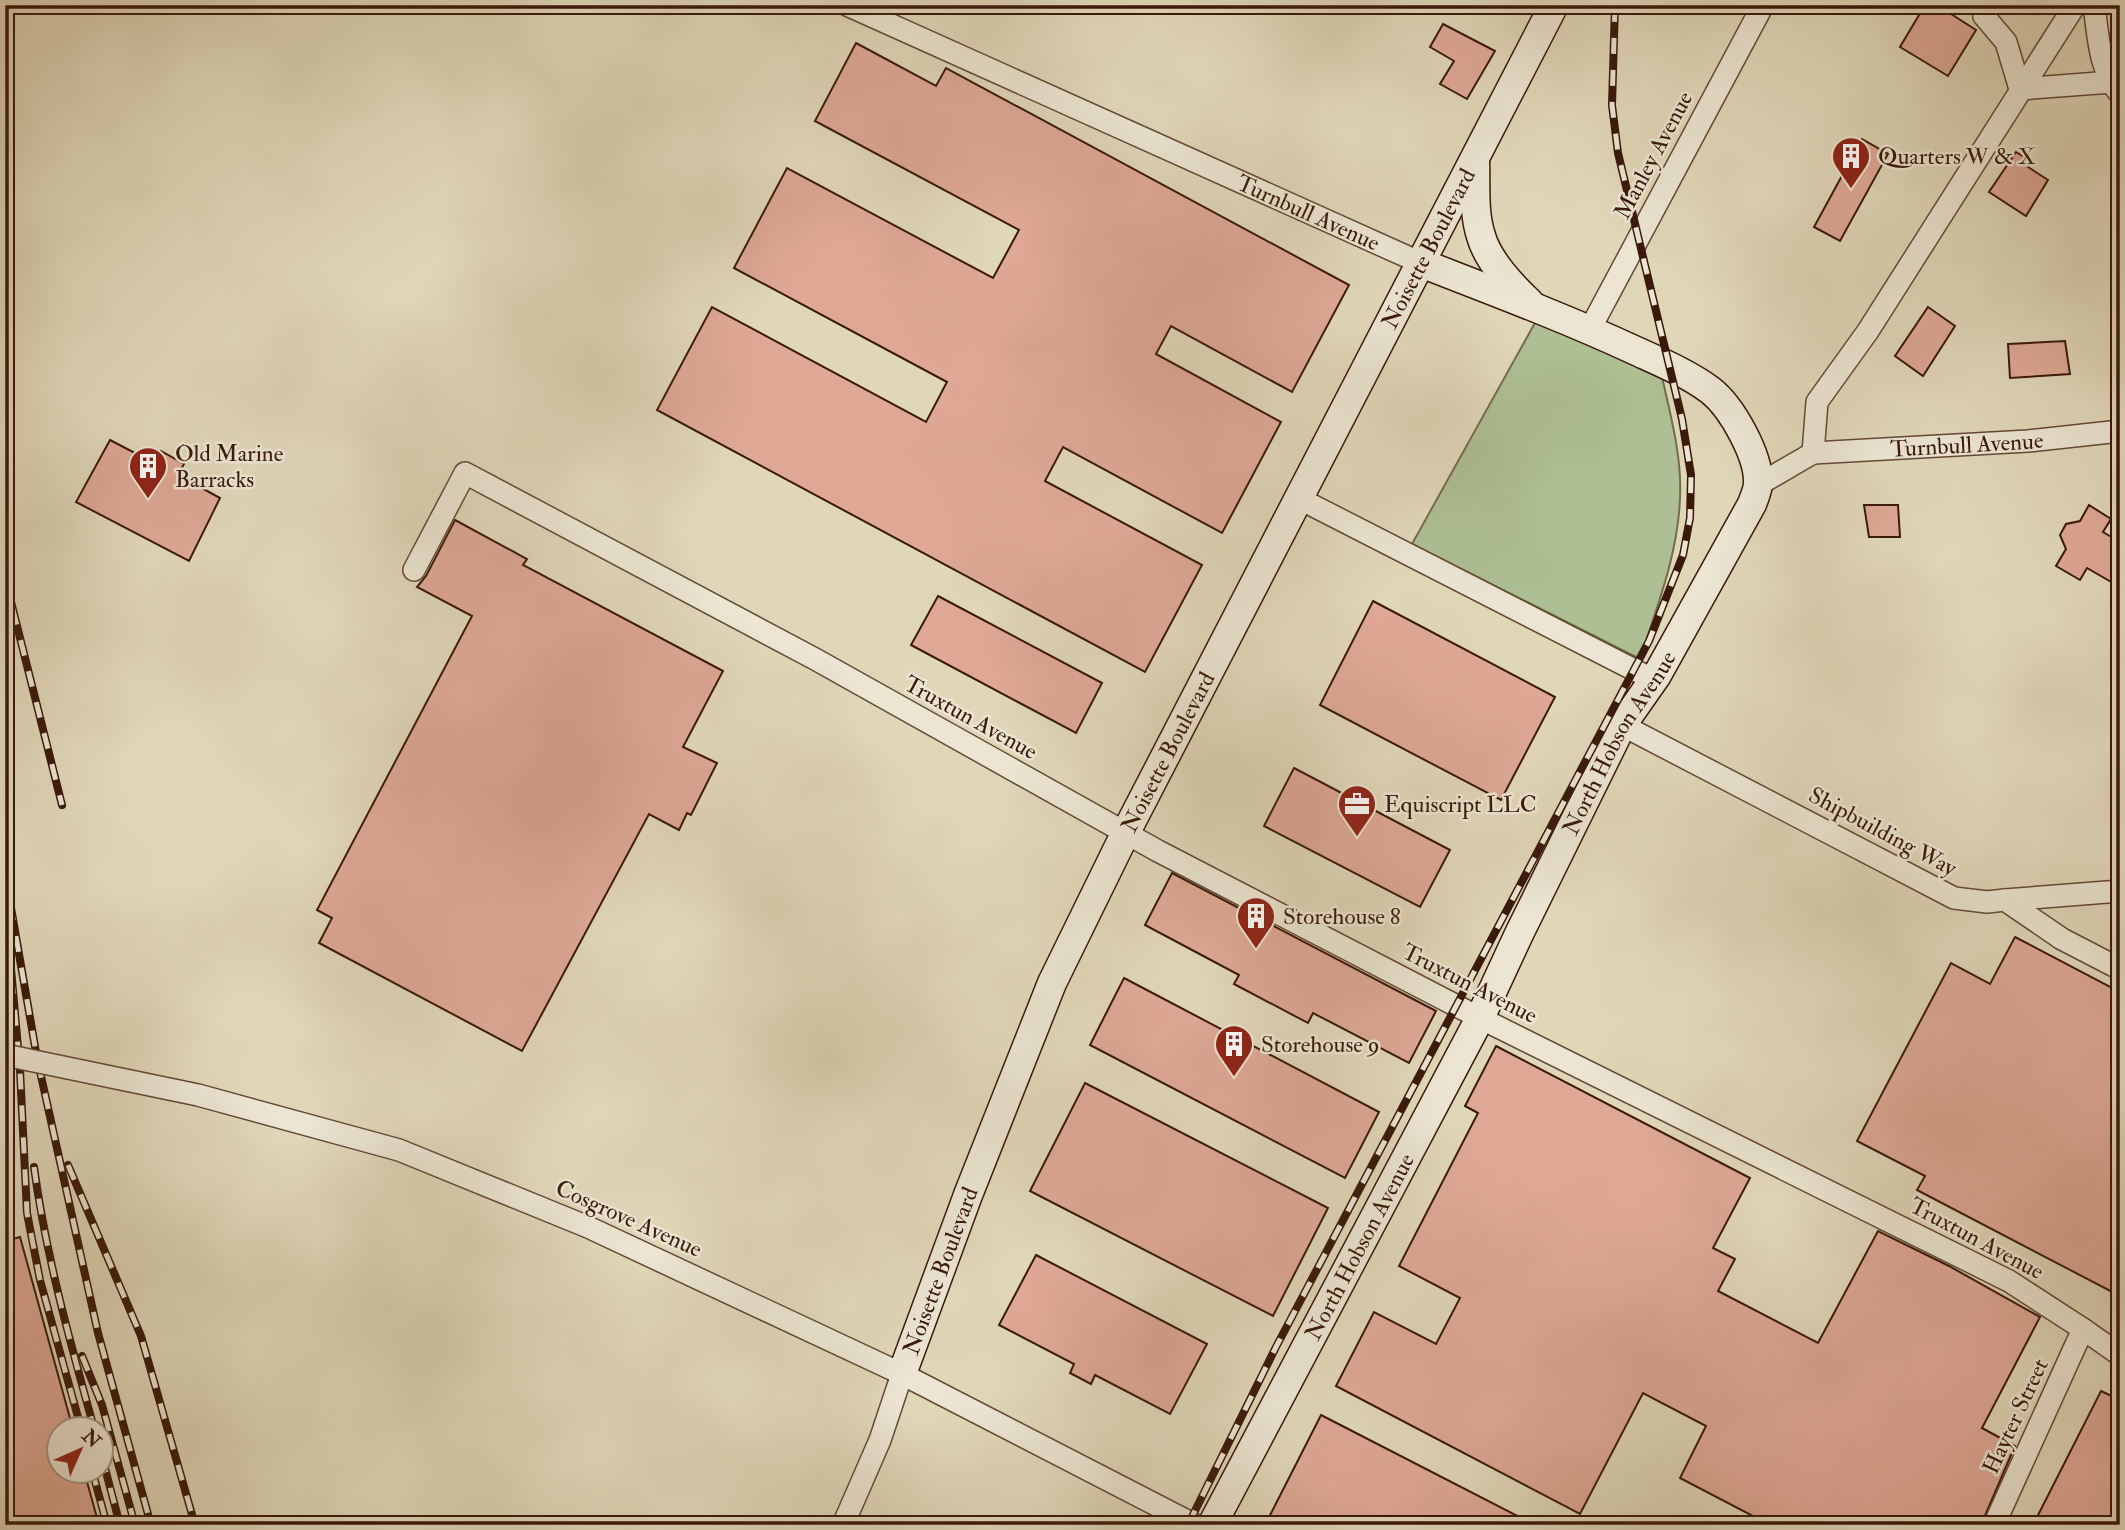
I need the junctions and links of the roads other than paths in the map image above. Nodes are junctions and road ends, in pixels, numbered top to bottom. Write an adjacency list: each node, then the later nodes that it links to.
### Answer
1 (847, 5): 10 (street, Turnbull Avenue)
2 (1554, 5): 9 (street, Noisette Boulevard)
3 (1763, 5): 12 (street, Manley Avenue)
4 (1990, 5): 8 (street)
5 (2075, 5): 8 (street)
6 (2094, 5): 7 (street)
7 (2116, 88): 8 (street)
8 (2020, 89): 14 (street)
9 (1475, 159): 10 (street, Noisette Boulevard); 11 (street)
10 (1421, 263): 11 (street, Turnbull Avenue); 16 (street, Noisette Boulevard)
11 (1536, 308): 12 (street, Turnbull Avenue)
12 (1590, 330): 15 (street, Turnbull Avenue)
13 (2120, 431): 14 (street, Turnbull Avenue)
14 (1813, 453): 15 (street)
15 (1758, 485): 18 (street, North Hobson Avenue)
16 (1300, 499): 18 (street); 20 (street, Noisette Boulevard)
17 (414, 570): 20 (street, Truxtun Avenue)
18 (1654, 680): 19 (street, North Hobson Avenue)
19 (1622, 725): 22 (street, Shipbuilding Way); 24 (street, North Hobson Avenue)
20 (1125, 834): 24 (street, Truxtun Avenue); 28 (street, Noisette Boulevard)
21 (2120, 891): 22 (street, Shipbuilding Way)
22 (2005, 900): 23 (street)
23 (2120, 969)
24 (1480, 1018): 26 (street, Truxtun Avenue); 31 (street, North Hobson Avenue)
25 (5, 1055): 28 (street, Cosgrove Avenue, bridge)
26 (2083, 1329): 27 (street, Truxtun Avenue); 32 (street, Hayter Street)
27 (2120, 1355)
28 (902, 1374): 29 (street, Noisette Boulevard); 30 (street, Cosgrove Avenue)
29 (843, 1525)
30 (1195, 1525)
31 (1212, 1525)
32 (1994, 1525)

